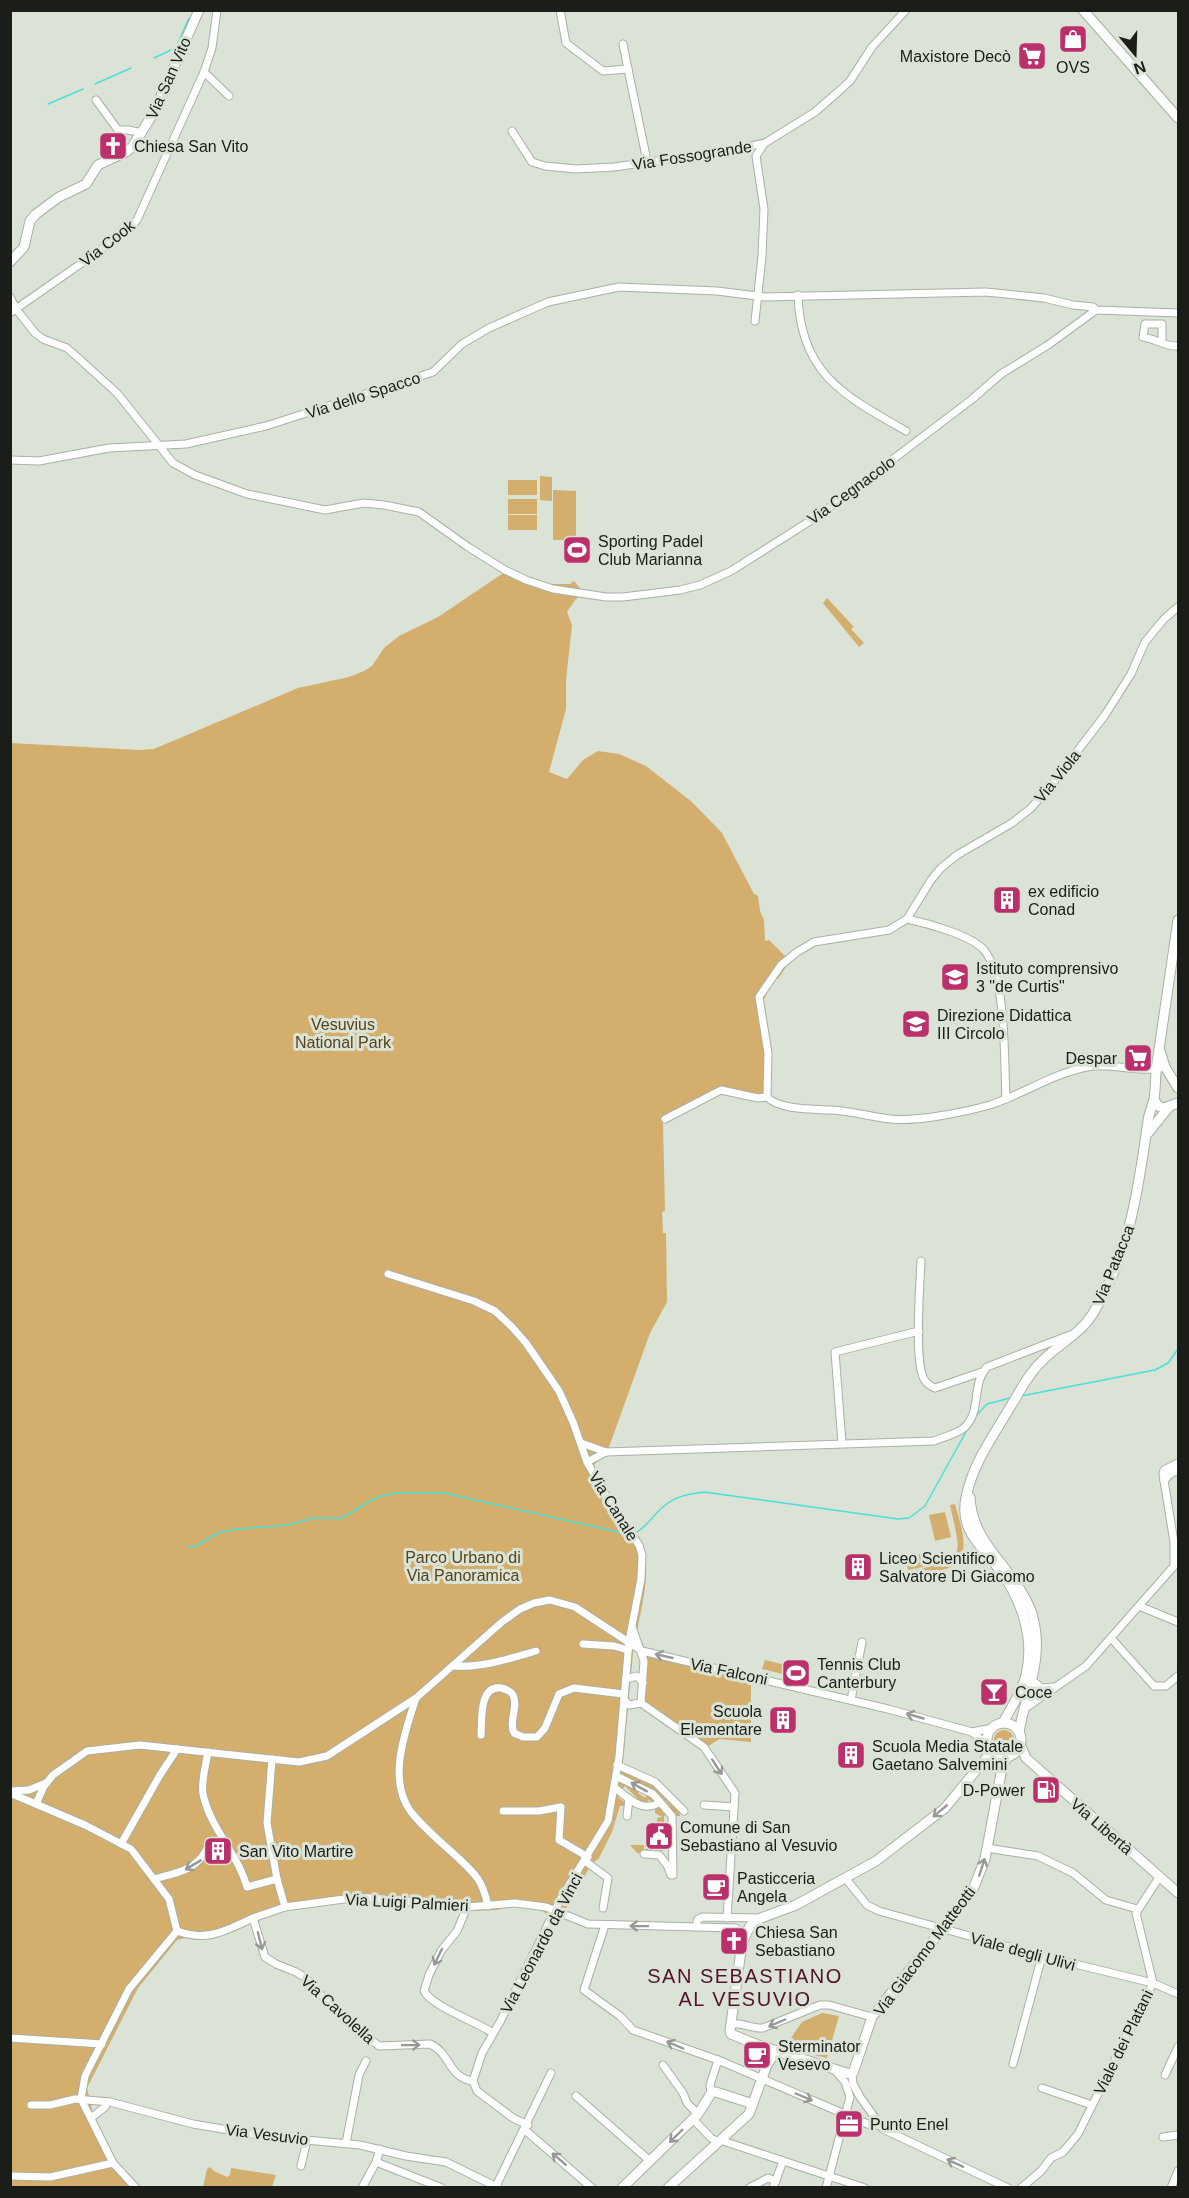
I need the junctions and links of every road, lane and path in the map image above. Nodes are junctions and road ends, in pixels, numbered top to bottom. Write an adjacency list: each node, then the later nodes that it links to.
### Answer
1 (199, 10): 13 (street, Via San Vito)
2 (217, 10): 8 (street, Via Cook)
3 (560, 10): 7 (street)
4 (906, 10): 14 (street, Via Fossogrande)
5 (1083, 10): 11 (street)
6 (623, 44): 7 (street)
7 (628, 69): 15 (street)
8 (204, 72): 9 (street); 21 (street, Via Cook)
9 (229, 96)
10 (96, 100): 13 (street)
11 (1179, 118)
12 (512, 131): 15 (street, Via Fossogrande)
13 (142, 133): 16 (street, Via San Vito)
14 (765, 143): 15 (street, Via Fossogrande); 17 (street)
15 (647, 161)
16 (10, 262)
17 (757, 295): 18 (street); 23 (street); 27 (street, Via dello Spacco)
18 (798, 295): 20 (street); 26 (street)
19 (10, 297): 21 (street, Via Cegnacolo)
20 (1096, 310): 22 (street); 27 (street, Via Cegnacolo)
21 (13, 311): 27 (street, Via Cegnacolo)
22 (1179, 313)
23 (755, 321)
24 (1162, 343): 25 (street)
25 (1179, 346)
26 (906, 431)
27 (158, 445): 28 (street, Via dello Spacco)
28 (10, 460)
29 (1179, 607): 30 (street, Via Viola)
30 (907, 919): 35 (street); 36 (street)
31 (1179, 920): 32 (street, Via Patacca)
32 (1160, 1068): 33 (street); 34 (street, Via Patacca); 36 (street)
33 (1177, 1084): 34 (street)
34 (1155, 1085): 37 (street, Via Patacca)
35 (766, 1097): 36 (street); 39 (street)
36 (1006, 1099)
37 (1154, 1099): 38 (street); 40 (street, Via Patacca)
38 (1175, 1104): 40 (street)
39 (665, 1119)
40 (1146, 1134): 44 (street, Via Patacca)
41 (921, 1260): 43 (street)
42 (388, 1274): 46 (street, Via Canale)
43 (919, 1331): 45 (street); 47 (street)
44 (1074, 1334): 45 (street); 52 (street, Via Patacca)
45 (982, 1372): 47 (street)
46 (581, 1443): 48 (street); 49 (street, Via Canale)
47 (842, 1443): 48 (street)
48 (606, 1452): 49 (street)
49 (587, 1462): 58 (street, Via Canale)
50 (1179, 1463): 53 (street)
51 (1179, 1470): 53 (street)
52 (971, 1480): 71 (street); 79 (street)
53 (1164, 1481): 54 (street)
54 (1176, 1544): 55 (street)
55 (1176, 1564): 56 (street)
56 (1139, 1606): 57 (street); 59 (street)
57 (1179, 1622)
58 (632, 1626): 60 (street, Via Canale); 64 (street)
59 (1111, 1638): 69 (street); 73 (street)
60 (629, 1641): 64 (street, Via Falconi); 65 (street, Via Canale); 66 (street, Via Falconi)
61 (862, 1642): 76 (street)
62 (583, 1644): 65 (street)
63 (536, 1651): 66 (street)
64 (642, 1651): 65 (street); 68 (street); 76 (street, Via Falconi, one-way to 64)
65 (628, 1652): 67 (street, Via Canale)
66 (453, 1666): 75 (street, Via Falconi)
67 (627, 1669): 68 (street); 70 (street, Via Leonardo da Vinci)
68 (644, 1669): 72 (street)
69 (1179, 1676)
70 (626, 1679): 72 (street); 74 (street, Via Leonardo da Vinci)
71 (1033, 1681): 73 (street); 78 (street)
72 (643, 1683): 77 (street)
73 (1056, 1686): 78 (street)
74 (624, 1697): 77 (street); 83 (street); 91 (street, Via Leonardo da Vinci)
75 (416, 1698): 90 (street, Via Falconi); 116 (street)
76 (851, 1700): 81 (street, Via Falconi, one-way to 76)
77 (641, 1703): 100 (street, one-way to 100)
78 (1024, 1709): 82 (street)
79 (1003, 1724): 80 (street); 82 (street)
80 (993, 1728): 81 (street, Via Falconi); 85 (street)
81 (972, 1732): 85 (street, Via Falconi)
82 (1019, 1732): 84 (street)
83 (481, 1735)
84 (1020, 1744): 88 (street); 89 (street, Via Libertà)
85 (990, 1748): 88 (street); 114 (street, one-way to 114)
86 (177, 1749): 87 (street, Via Falconi); 93 (street, Via Falconi); 106 (street)
87 (208, 1752): 90 (street, Via Falconi); 105 (street)
88 (1008, 1756): 89 (street); 107 (street, Via Giacomo Matteotti)
89 (1026, 1758): 111 (street, Via Libertà)
90 (272, 1759): 113 (street)
91 (617, 1765): 92 (street, Via Leonardo da Vinci); 102 (street)
92 (616, 1776): 94 (street, Via Leonardo da Vinci); 97 (street, one-way to 92)
93 (46, 1783): 95 (street); 98 (street)
94 (614, 1787): 96 (street); 110 (street, Via Leonardo da Vinci)
95 (10, 1792): 98 (street)
96 (629, 1799): 97 (street); 103 (street)
97 (660, 1802): 104 (street)
98 (36, 1804): 106 (street)
99 (704, 1805): 100 (street)
100 (734, 1807): 123 (street)
101 (502, 1811): 110 (street)
102 (684, 1811)
103 (627, 1816)
104 (672, 1837): 109 (street); 109 (street)
105 (223, 1839): 112 (street, one-way to 112); 113 (street)
106 (121, 1844): 112 (street)
107 (987, 1848): 120 (street); 128 (street, Via Giacomo Matteotti, one-way to 107)
108 (644, 1854): 109 (street)
109 (659, 1855)
110 (586, 1859): 119 (street); 121 (street, Via Leonardo da Vinci)
111 (1160, 1876): 115 (street, Via Libertà); 120 (street)
112 (154, 1879): 129 (street)
113 (277, 1879): 117 (street)
114 (846, 1879): 124 (street); 128 (street, Viale degli Ulivi)
115 (1178, 1891)
116 (488, 1906): 118 (street, Via Luigi Palmieri); 121 (street, Via Luigi Palmieri)
117 (285, 1907): 118 (street, Via Luigi Palmieri); 122 (street)
118 (467, 1907): 136 (street, one-way to 136)
119 (603, 1908)
120 (1137, 1909): 132 (street, Viale dei Platani)
121 (555, 1911): 125 (street, Via Luigi Palmieri); 136 (street, Via Leonardo da Vinci)
122 (253, 1918): 129 (street); 151 (street, Via Cavolella, one-way to 151)
123 (727, 1918): 124 (street); 126 (street); 127 (street)
124 (761, 1918): 130 (street)
125 (604, 1925): 126 (street, Via Luigi Palmieri, one-way to 125); 142 (street, one-way to 125)
126 (697, 1927): 127 (street, Via Luigi Palmieri)
127 (736, 1928): 130 (street)
128 (943, 1928): 131 (street, Viale degli Ulivi); 134 (street, Via Giacomo Matteotti)
129 (177, 1932): 138 (street)
130 (745, 1933): 135 (street)
131 (1042, 1956): 132 (street, Viale degli Ulivi); 144 (street)
132 (1153, 1983): 133 (street, Viale degli Ulivi); 161 (street, Viale dei Platani)
133 (1179, 1994)
134 (872, 2017): 135 (street, one-way to 135); 148 (street, Via Giacomo Matteotti)
135 (731, 2024): 139 (street)
136 (493, 2033): 151 (street, Via Leonardo da Vinci)
137 (10, 2038): 138 (street)
138 (102, 2044): 157 (street)
139 (763, 2047): 141 (street); 150 (street)
140 (1179, 2047): 149 (street)
141 (777, 2051): 146 (street); 150 (street)
142 (718, 2060): 150 (street); 153 (street)
143 (366, 2061): 171 (street)
144 (1013, 2064)
145 (663, 2065): 163 (street)
146 (832, 2067): 148 (street); 155 (street)
147 (551, 2073): 166 (street)
148 (852, 2073): 156 (street)
149 (1166, 2075)
150 (762, 2079): 159 (street); 162 (street, one-way to 162)
151 (473, 2081): 166 (street)
152 (1042, 2088): 161 (street)
153 (711, 2093): 159 (street); 163 (street)
154 (576, 2096): 173 (street)
155 (850, 2097): 156 (street); 162 (street)
156 (860, 2097): 165 (street)
157 (81, 2100): 158 (street, Via Vesuvio); 160 (street, Via Vesuvio); 164 (street)
158 (107, 2102): 164 (street); 169 (street, Via Vesuvio)
159 (753, 2104): 170 (street)
160 (31, 2105)
161 (1092, 2105): 193 (street, Viale dei Platani)
162 (846, 2115): 165 (street); 180 (street)
163 (696, 2117): 170 (street); 173 (street, one-way to 173)
164 (91, 2118): 176 (street)
165 (879, 2125): 192 (street, one-way to 165)
166 (526, 2128): 185 (street); 186 (street, one-way to 166)
167 (1179, 2135): 168 (street)
168 (1163, 2137)
169 (307, 2140): 171 (street, Via Vesuvio); 177 (street)
170 (719, 2141): 174 (street); 188 (street)
171 (346, 2143): 172 (street, Via Vesuvio)
172 (380, 2149): 175 (street); 185 (street, Via Vesuvio)
173 (650, 2161): 187 (street)
174 (783, 2161): 180 (street); 181 (street)
175 (376, 2162): 183 (street); 184 (street)
176 (113, 2163): 179 (street); 182 (street)
177 (301, 2166)
178 (1179, 2171): 194 (street)
179 (10, 2176)
180 (829, 2176): 190 (street); 191 (street)
181 (775, 2184): 189 (street)
182 (136, 2187)
183 (362, 2187)
184 (442, 2187)
185 (498, 2187)
186 (592, 2187)
187 (622, 2187)
188 (668, 2187)
189 (749, 2187)
190 (826, 2187)
191 (865, 2187)
192 (1008, 2187)
193 (1021, 2187)
194 (1171, 2187)

